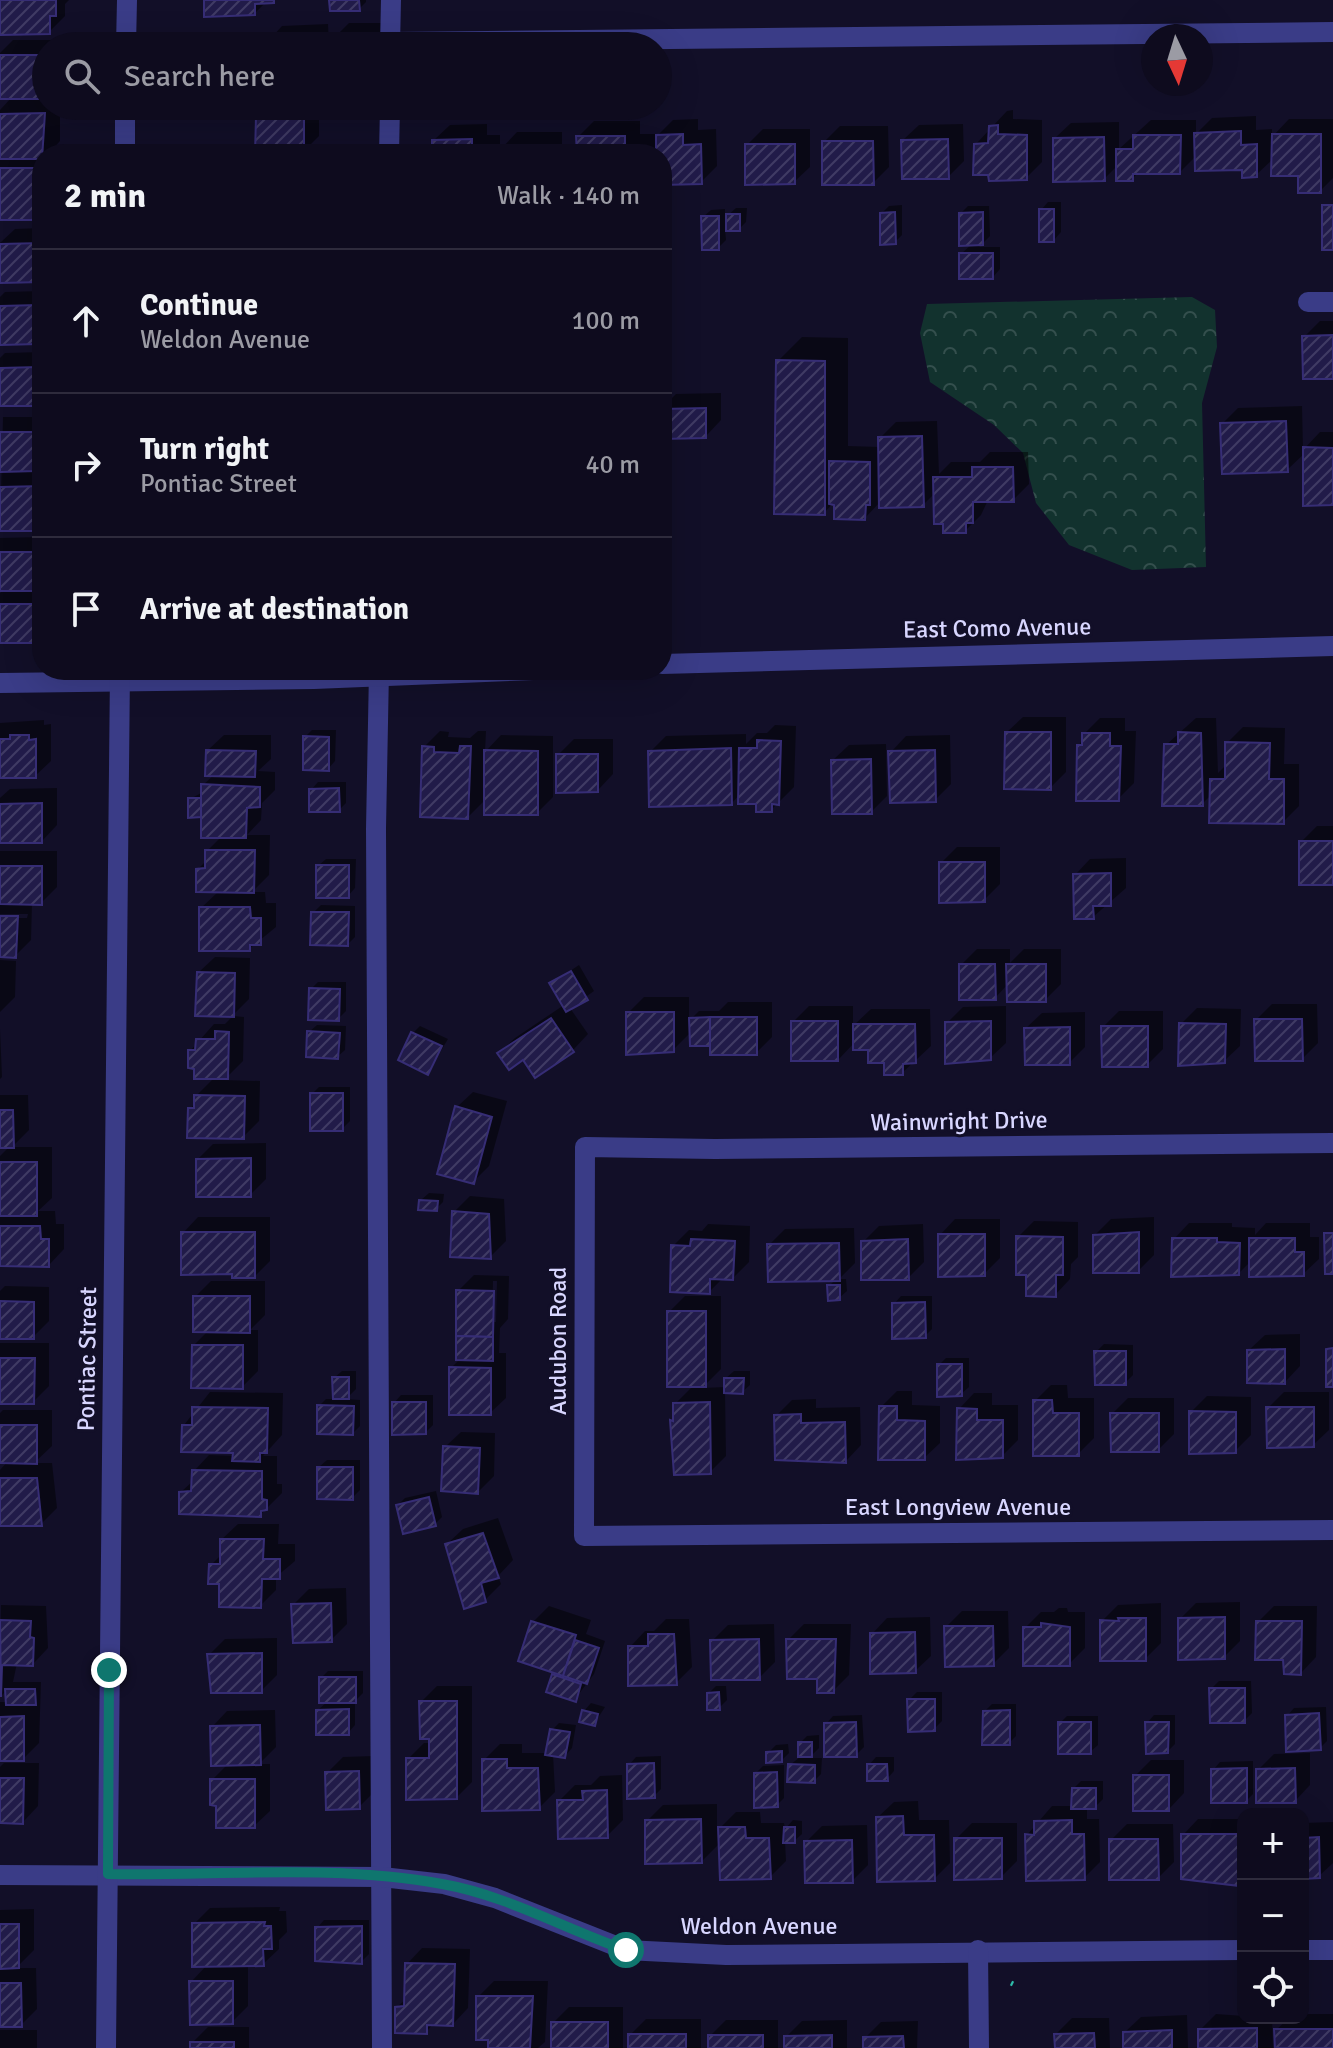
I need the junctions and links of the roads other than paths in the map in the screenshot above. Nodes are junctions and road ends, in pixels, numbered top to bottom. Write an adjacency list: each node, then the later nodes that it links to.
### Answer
1 (127, 0): 3 (street)
2 (391, 0): 4 (street)
3 (126, 32)
4 (390, 32)
5 (1333, 32): 6 (street)
6 (672, 40)
7 (125, 120): 9 (street)
8 (390, 120): 10 (street)
9 (125, 144)
10 (389, 144)
11 (1308, 302): 12 (street)
12 (1333, 302)
13 (1333, 646): 14 (street, East Como Avenue)
14 (672, 664)
15 (51, 680): 18 (street)
16 (120, 680): 23 (street, Pontiac Street)
17 (379, 680): 25 (street)
18 (0, 683)
19 (1333, 1143): 20 (street, Wainwright Drive)
20 (585, 1147): 22 (street, Audubon Road)
21 (1333, 1530): 22 (street, East Longview Avenue)
22 (584, 1536)
23 (108, 1874): 24 (street, Weldon Avenue); 25 (street, Weldon Avenue); 30 (street, Pontiac Street)
24 (0, 1875)
25 (382, 1877): 26 (street, Weldon Avenue); 31 (street)
26 (978, 1950): 27 (street, Weldon Avenue); 32 (street)
27 (1237, 1950)
28 (1309, 1950): 29 (street)
29 (1333, 1950)
30 (106, 2048)
31 (382, 2048)
32 (979, 2048)

